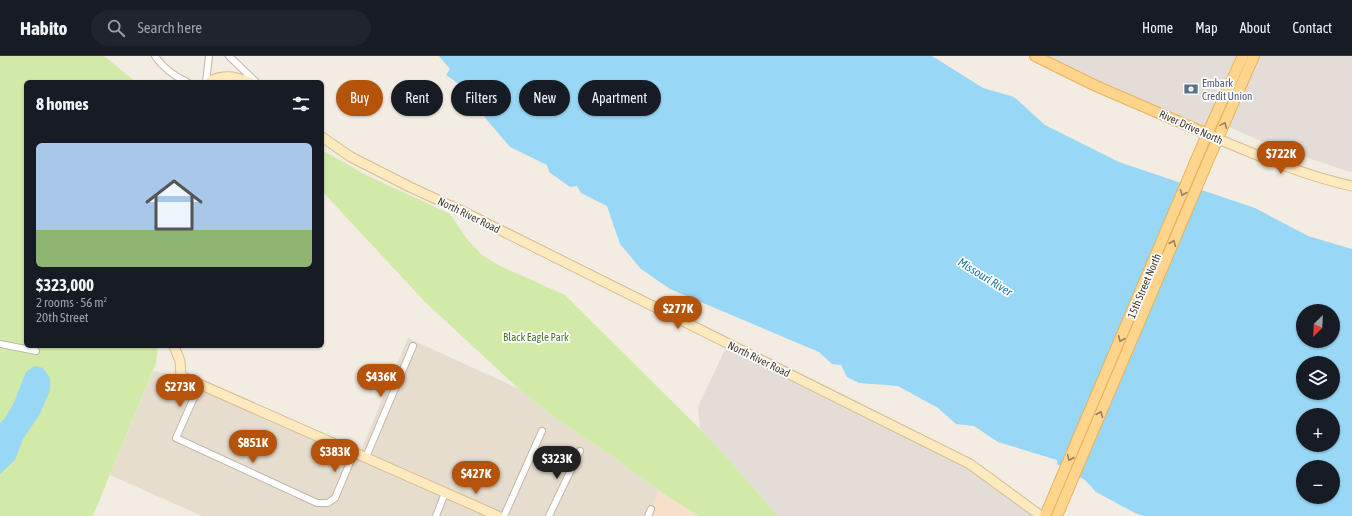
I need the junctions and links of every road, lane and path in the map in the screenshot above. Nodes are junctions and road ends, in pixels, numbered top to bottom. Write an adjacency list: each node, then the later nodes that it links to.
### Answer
1 (155, 56): 7 (street)
2 (209, 56): 8 (street)
3 (228, 56): 10 (street)
4 (1035, 56): 11 (main road, River Drive North)
5 (1243, 56): 11 (main road, 15th Street North)
6 (1254, 56): 13 (main road, 15th Street North, one-way to 6)
7 (183, 80)
8 (210, 80): 9 (street)
9 (244, 80)
10 (254, 80)
11 (1207, 134): 13 (main road, River Drive North); 14 (main road, 15th Street North)
12 (324, 138): 33 (street, North River Road)
13 (1218, 139): 14 (main road, 15th Street North); 15 (street, River Drive North)
14 (1203, 159): 26 (main road, 15th Street North)
15 (1352, 186)
16 (0, 344): 19 (street)
17 (412, 346): 24 (street)
18 (175, 348): 20 (street)
19 (36, 351)
20 (200, 384): 23 (street); 23 (street)
21 (542, 431): 30 (street)
22 (580, 451): 31 (street)
23 (354, 453): 24 (street)
24 (366, 457): 25 (street)
25 (445, 493): 28 (street); 29 (street)
26 (1058, 500): 34 (main road, 15th Street North); 35 (main road, 15th Street North)
27 (651, 509): 32 (street)
28 (436, 516)
29 (498, 516)
30 (504, 516)
31 (550, 516)
32 (648, 516)
33 (1041, 516)
34 (1045, 516)
35 (1057, 516)

